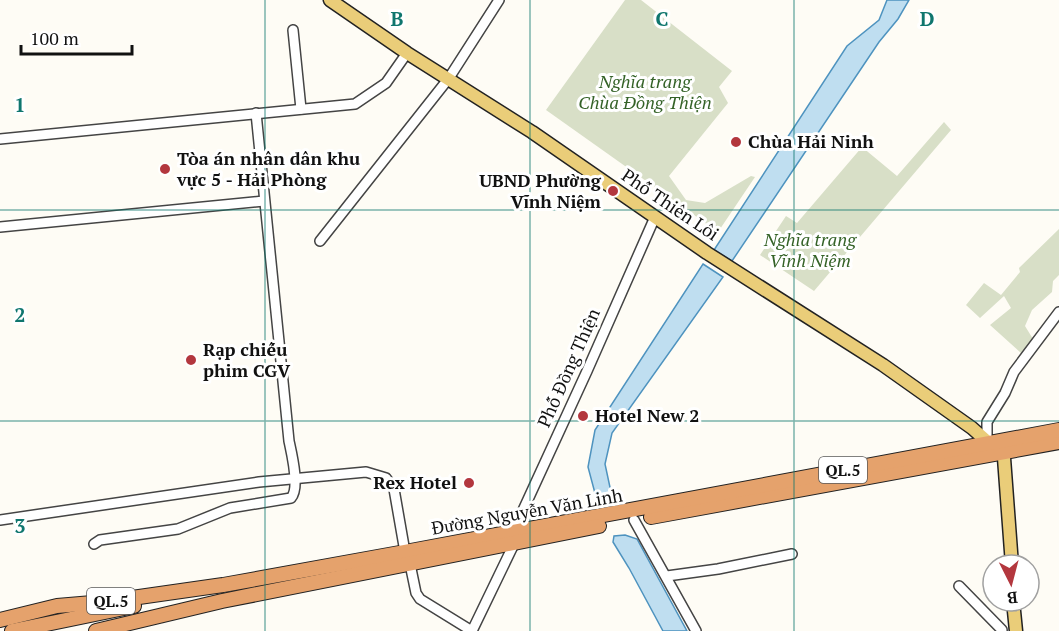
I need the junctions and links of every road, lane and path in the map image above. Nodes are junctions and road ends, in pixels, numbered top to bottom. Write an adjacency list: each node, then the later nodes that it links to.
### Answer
1 (330, 0): 4 (main road, Phố Thiên Lôi)
2 (500, 0): 5 (street)
3 (293, 30): 6 (street)
4 (407, 53): 5 (main road, Phố Thiên Lôi); 6 (street)
5 (449, 78): 10 (main road, Phố Thiên Lôi); 12 (street)
6 (301, 108): 7 (street)
7 (256, 114): 8 (street); 9 (street)
8 (0, 140)
9 (264, 201): 11 (street); 18 (street)
10 (655, 217): 16 (main road, Phố Thiên Lôi); 21 (street, Phố Đồng Thiện)
11 (0, 227)
12 (320, 241)
13 (1059, 312): 16 (street)
14 (1059, 430): 16 (highway, Đường Nguyễn Văn Linh / QL.5)
15 (1059, 442): 17 (highway, Đường Nguyễn Văn Linh / QL.5)
16 (987, 443): 17 (main road, Phố Thiên Lôi); 19 (highway, Đường Nguyễn Văn Linh / QL.5)
17 (999, 452): 19 (highway, Đường Nguyễn Văn Linh / QL.5); 23 (main road)
18 (296, 478): 20 (street); 22 (street); 25 (street)
19 (630, 516): 21 (highway, Đường Nguyễn Văn Linh / QL.5); 26 (street)
20 (0, 520)
21 (513, 538): 25 (highway, Đường Nguyễn Văn Linh / QL.5); 36 (street, Phố Đồng Thiện)
22 (94, 544)
23 (1011, 553)
24 (792, 554): 26 (street)
25 (408, 558): 27 (highway, Đường Nguyễn Văn Linh / QL.5); 29 (highway, Đường Nguyễn Văn Linh / QL.5); 36 (street)
26 (667, 576): 37 (street)
27 (223, 585): 31 (highway, Đường Nguyễn Văn Linh / QL.5); 33 (highway, QL.5)
28 (959, 586): 32 (street)
29 (222, 601): 34 (highway, QL.5); 35 (highway, Đường Nguyễn Văn Linh / QL.5)
30 (1014, 613): 38 (main road)
31 (1, 621)
32 (1002, 630)
33 (12, 631)
34 (51, 631)
35 (96, 631)
36 (472, 631)
37 (696, 631)
38 (1016, 631)

